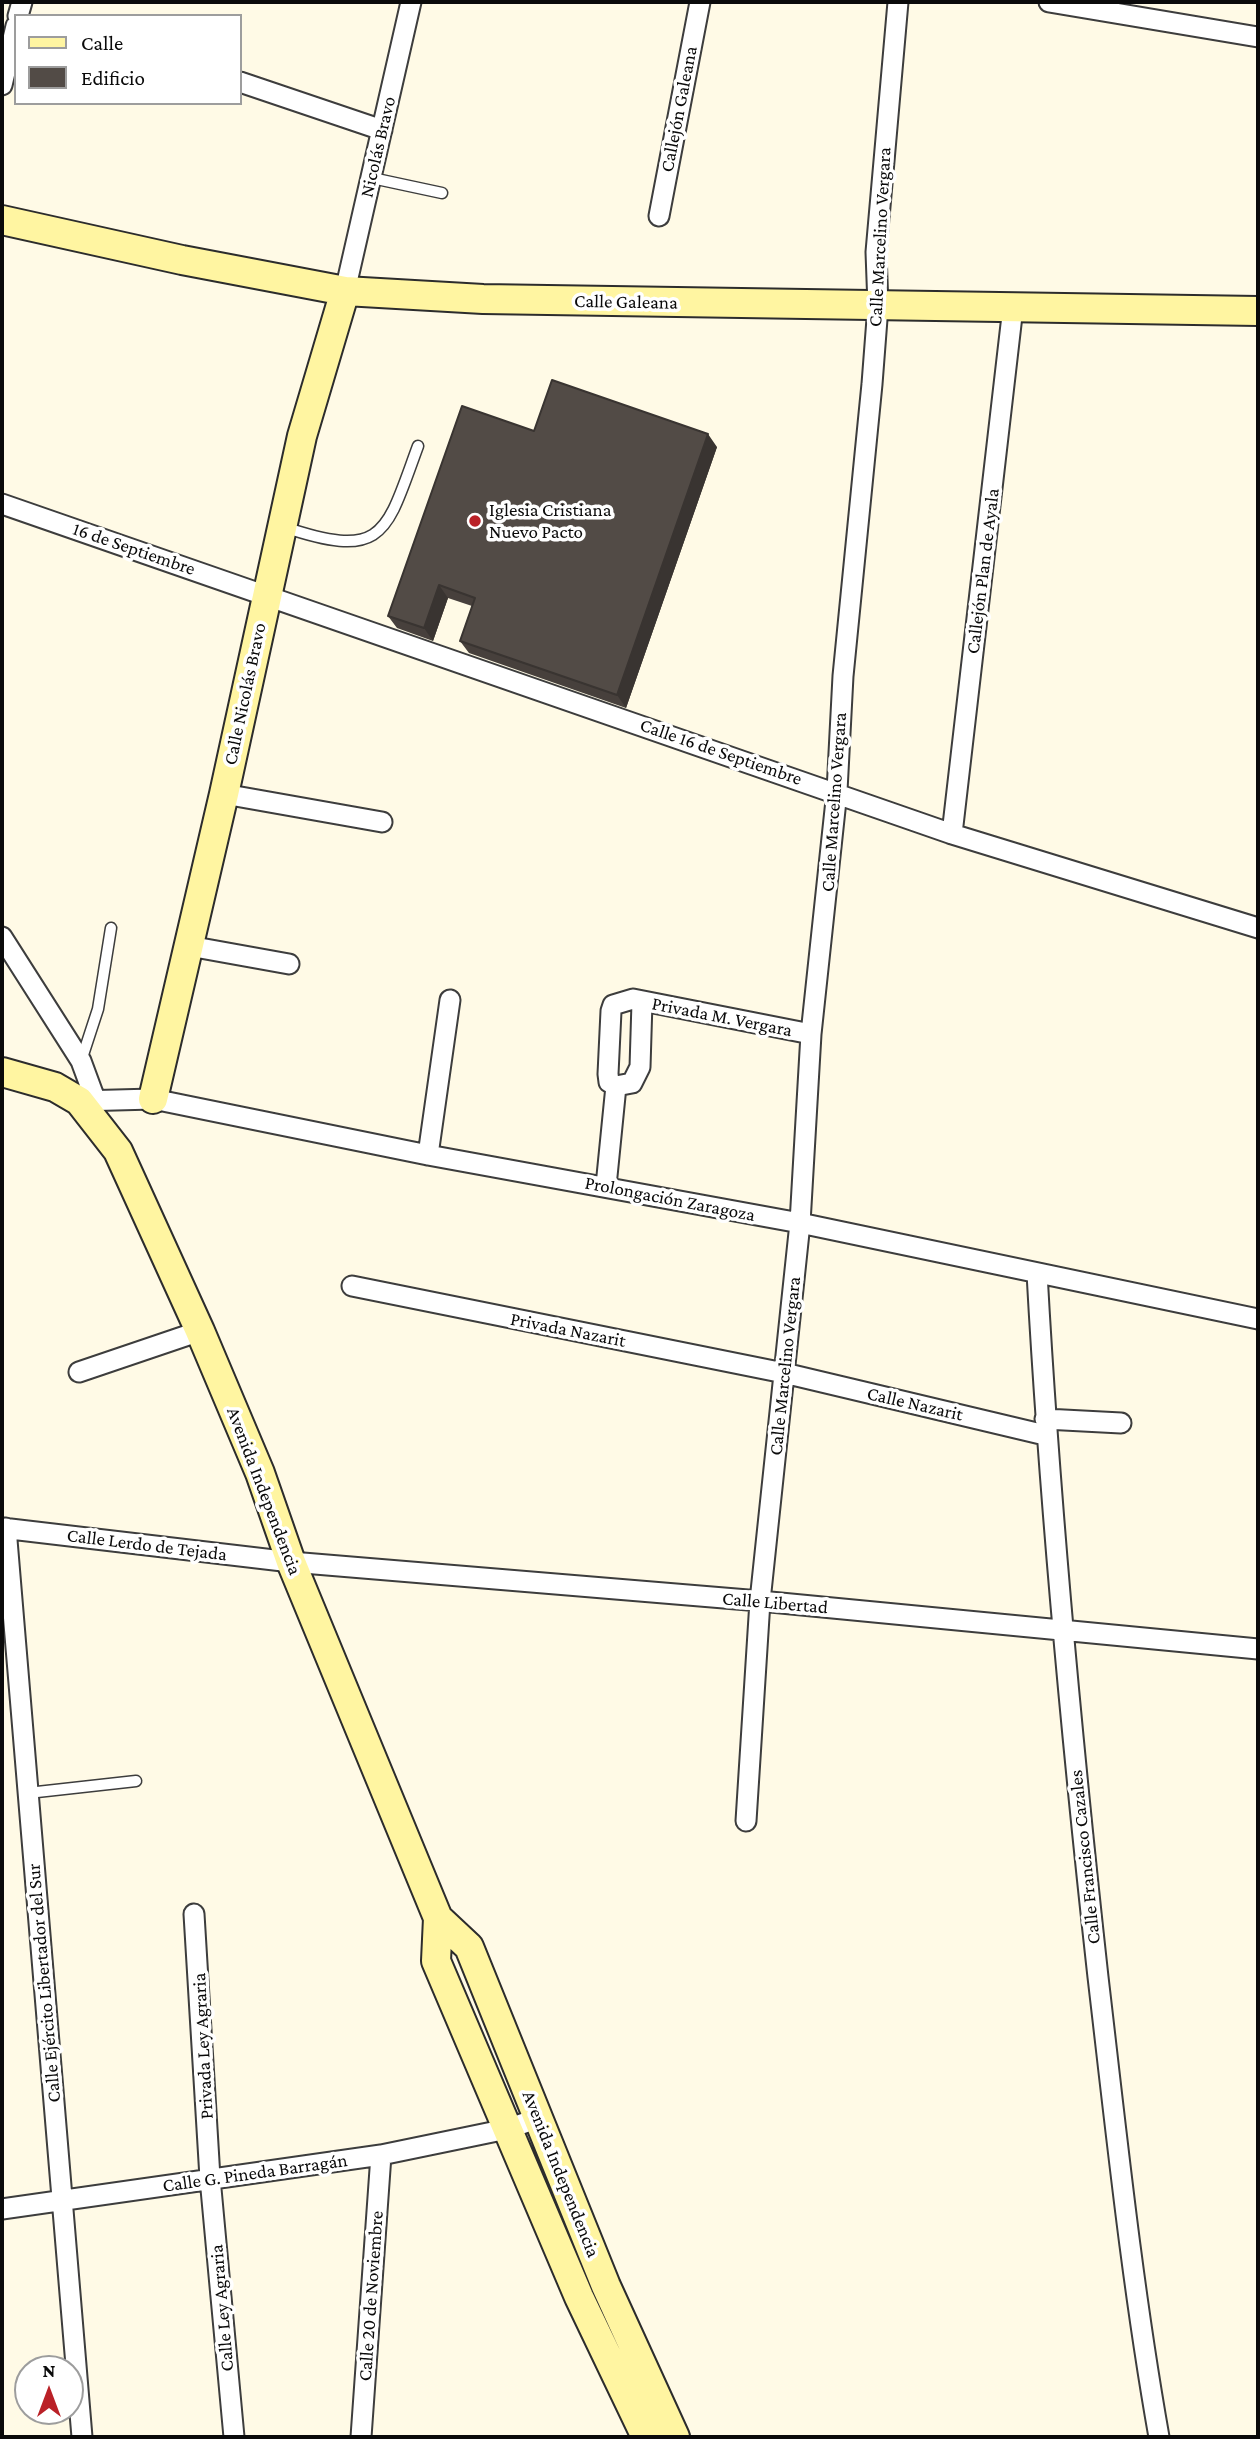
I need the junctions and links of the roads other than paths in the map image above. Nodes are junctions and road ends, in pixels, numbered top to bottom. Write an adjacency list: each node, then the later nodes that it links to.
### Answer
1 (411, 2): 9 (street, Nicolás Bravo)
2 (700, 2): 12 (street, Callejón Galeana)
3 (898, 2): 15 (street, Calle Marcelino Vergara)
4 (1049, 2): 5 (street)
5 (1258, 37)
6 (9, 45): 8 (street)
7 (242, 83): 9 (street)
8 (2, 85)
9 (382, 130): 10 (street, Nicolás Bravo)
10 (372, 178): 11 (lane); 14 (street, Nicolás Bravo)
11 (442, 193)
12 (659, 216)
13 (2, 220): 14 (main road, Calle Galeana)
14 (345, 292): 15 (main road, Calle Galeana); 20 (main road, Calle Nicolás Bravo)
15 (878, 306): 16 (main road, Calle Galeana); 22 (street, Calle Marcelino Vergara)
16 (1013, 307): 17 (main road, Calle Galeana); 25 (street, Callejón Plan de Ayala)
17 (1258, 311)
18 (418, 446): 20 (lane)
19 (2, 504): 21 (street, 16 de Septiembre)
20 (284, 527): 21 (main road, Calle Nicolás Bravo)
21 (265, 595): 22 (street, Calle 16 de Septiembre); 23 (main road, Calle Nicolás Bravo)
22 (837, 792): 25 (street, Calle 16 de Septiembre); 33 (street, Calle Marcelino Vergara)
23 (224, 794): 24 (street); 29 (main road, Calle Nicolás Bravo)
24 (382, 822)
25 (952, 834): 27 (street, Calle 16 de Septiembre)
26 (111, 928): 34 (lane)
27 (1258, 928)
28 (2, 937): 34 (street, Avenida Independencia)
29 (189, 946): 30 (street); 38 (main road, Calle Nicolás Bravo)
30 (289, 964)
31 (450, 1000): 39 (street)
32 (637, 1001): 33 (street, Privada M. Vergara); 36 (street); 36 (street)
33 (811, 1034): 41 (street, Calle Marcelino Vergara)
34 (81, 1061): 37 (street, Avenida Independencia)
35 (2, 1072): 37 (main road)
36 (621, 1086): 40 (street)
37 (77, 1096): 38 (street, Prolongación Zaragoza); 45 (main road, Avenida Independencia)
38 (153, 1100): 39 (street, Prolongación Zaragoza)
39 (428, 1155): 40 (street, Prolongación Zaragoza)
40 (606, 1186): 41 (street, Prolongación Zaragoza)
41 (800, 1223): 42 (street, Prolongación Zaragoza); 47 (street, Calle Marcelino Vergara)
42 (1037, 1273): 44 (street, Prolongación Zaragoza); 49 (street, Calle Francisco Cazales)
43 (352, 1286): 47 (street, Privada Nazarit)
44 (1258, 1319)
45 (200, 1331): 46 (street); 51 (main road, Avenida Independencia)
46 (79, 1372)
47 (784, 1373): 49 (street, Calle Nazarit); 52 (street, Calle Marcelino Vergara)
48 (1121, 1423): 49 (street, Calle Nazarit)
49 (1045, 1427): 53 (street, Calle Francisco Cazales)
50 (4, 1528): 51 (street, Calle Lerdo de Tejada); 56 (street, Calle Ejército Libertador del Sur)
51 (291, 1562): 52 (street, Calle Libertad); 59 (main road, Avenida Independencia)
52 (760, 1601): 53 (street, Calle Libertad); 57 (street, Calle Marcelino Vergara)
53 (1061, 1631): 54 (street, Calle Libertad); 73 (street, Calle Francisco Cazales)
54 (1258, 1649)
55 (136, 1781): 56 (lane)
56 (28, 1793): 64 (street, Calle Ejército Libertador del Sur)
57 (746, 1821)
58 (194, 1913): 63 (street, Privada Ley Agraria)
59 (438, 1918): 60 (main road, Avenida Independencia); 61 (main road, Avenida Independencia)
60 (539, 2119): 61 (street, Calle G. Pineda Barragán); 66 (main road, Avenida Independencia)
61 (507, 2129): 62 (street, Calle G. Pineda Barragán); 67 (main road, Avenida Independencia)
62 (381, 2155): 63 (street, Calle G. Pineda Barragán); 70 (street, Calle 20 de Noviembre)
63 (210, 2178): 64 (street, Calle G. Pineda Barragán); 69 (street, Calle Ley Agraria)
64 (61, 2199): 65 (street, Calle G. Pineda Barragán); 68 (street, Calle Ejército Libertador del Sur)
65 (2, 2209)
66 (606, 2286): 67 (main road); 72 (main road, Avenida Independencia)
67 (579, 2297): 71 (main road, Avenida Independencia)
68 (82, 2437)
69 (234, 2437)
70 (361, 2437)
71 (646, 2437)
72 (675, 2437)
73 (1159, 2437)

